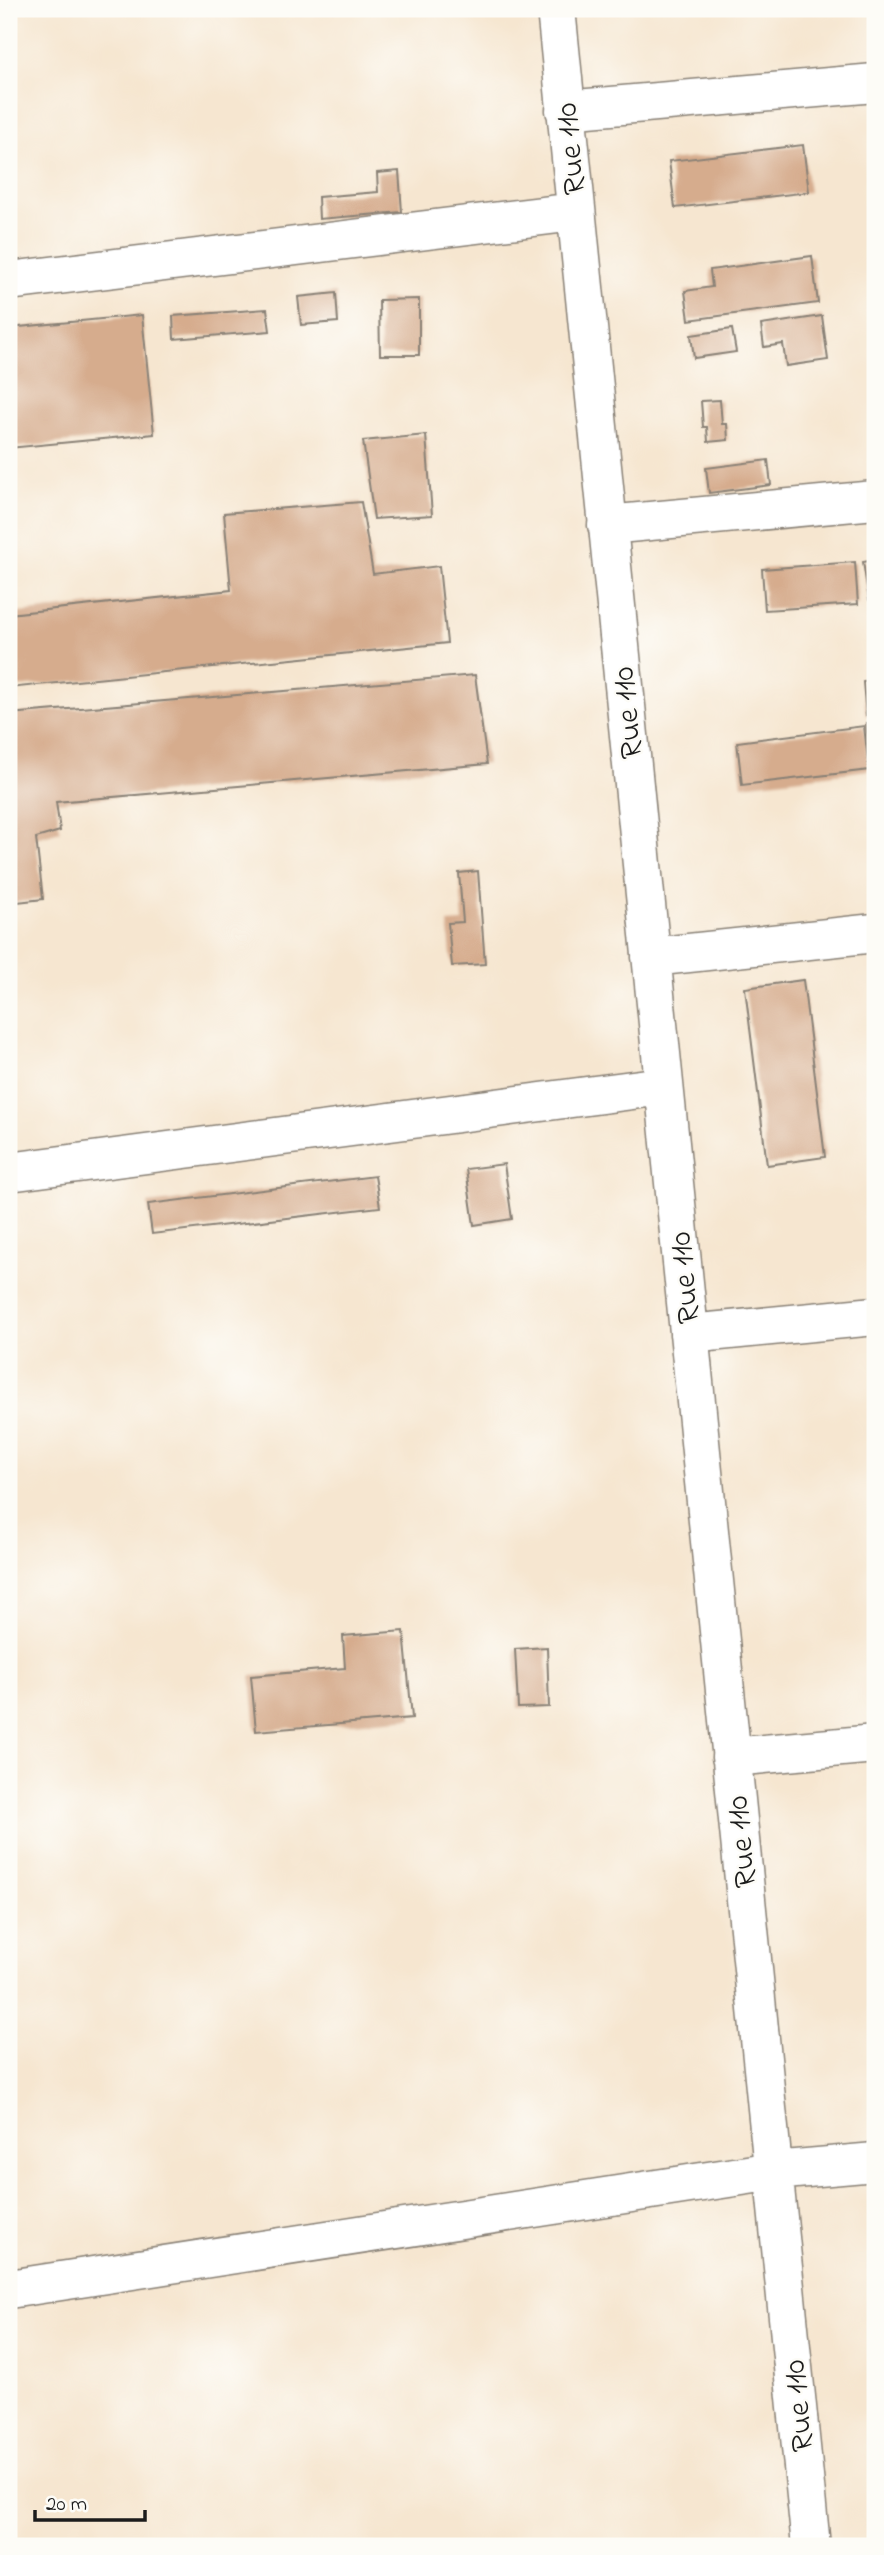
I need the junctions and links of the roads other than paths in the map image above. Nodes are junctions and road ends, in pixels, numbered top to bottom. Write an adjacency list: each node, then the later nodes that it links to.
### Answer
1 (556, 9): 3 (street, Rue 110)
2 (875, 83): 3 (street)
3 (565, 110): 4 (street, Rue 110)
4 (575, 212): 5 (street); 7 (street, Rue 110)
5 (9, 281)
6 (875, 500): 7 (street)
7 (607, 525): 9 (street, Rue 110)
8 (875, 933): 9 (street)
9 (651, 957): 10 (street, Rue 110)
10 (663, 1086): 11 (street); 13 (street, Rue 110)
11 (9, 1172)
12 (875, 1316): 13 (street)
13 (689, 1334): 15 (street, Rue 110)
14 (875, 1744): 15 (street)
15 (732, 1757): 17 (street, Rue 110)
16 (875, 2162): 17 (street)
17 (773, 2171): 18 (street); 19 (street, Rue 110)
18 (9, 2289)
19 (811, 2546)

